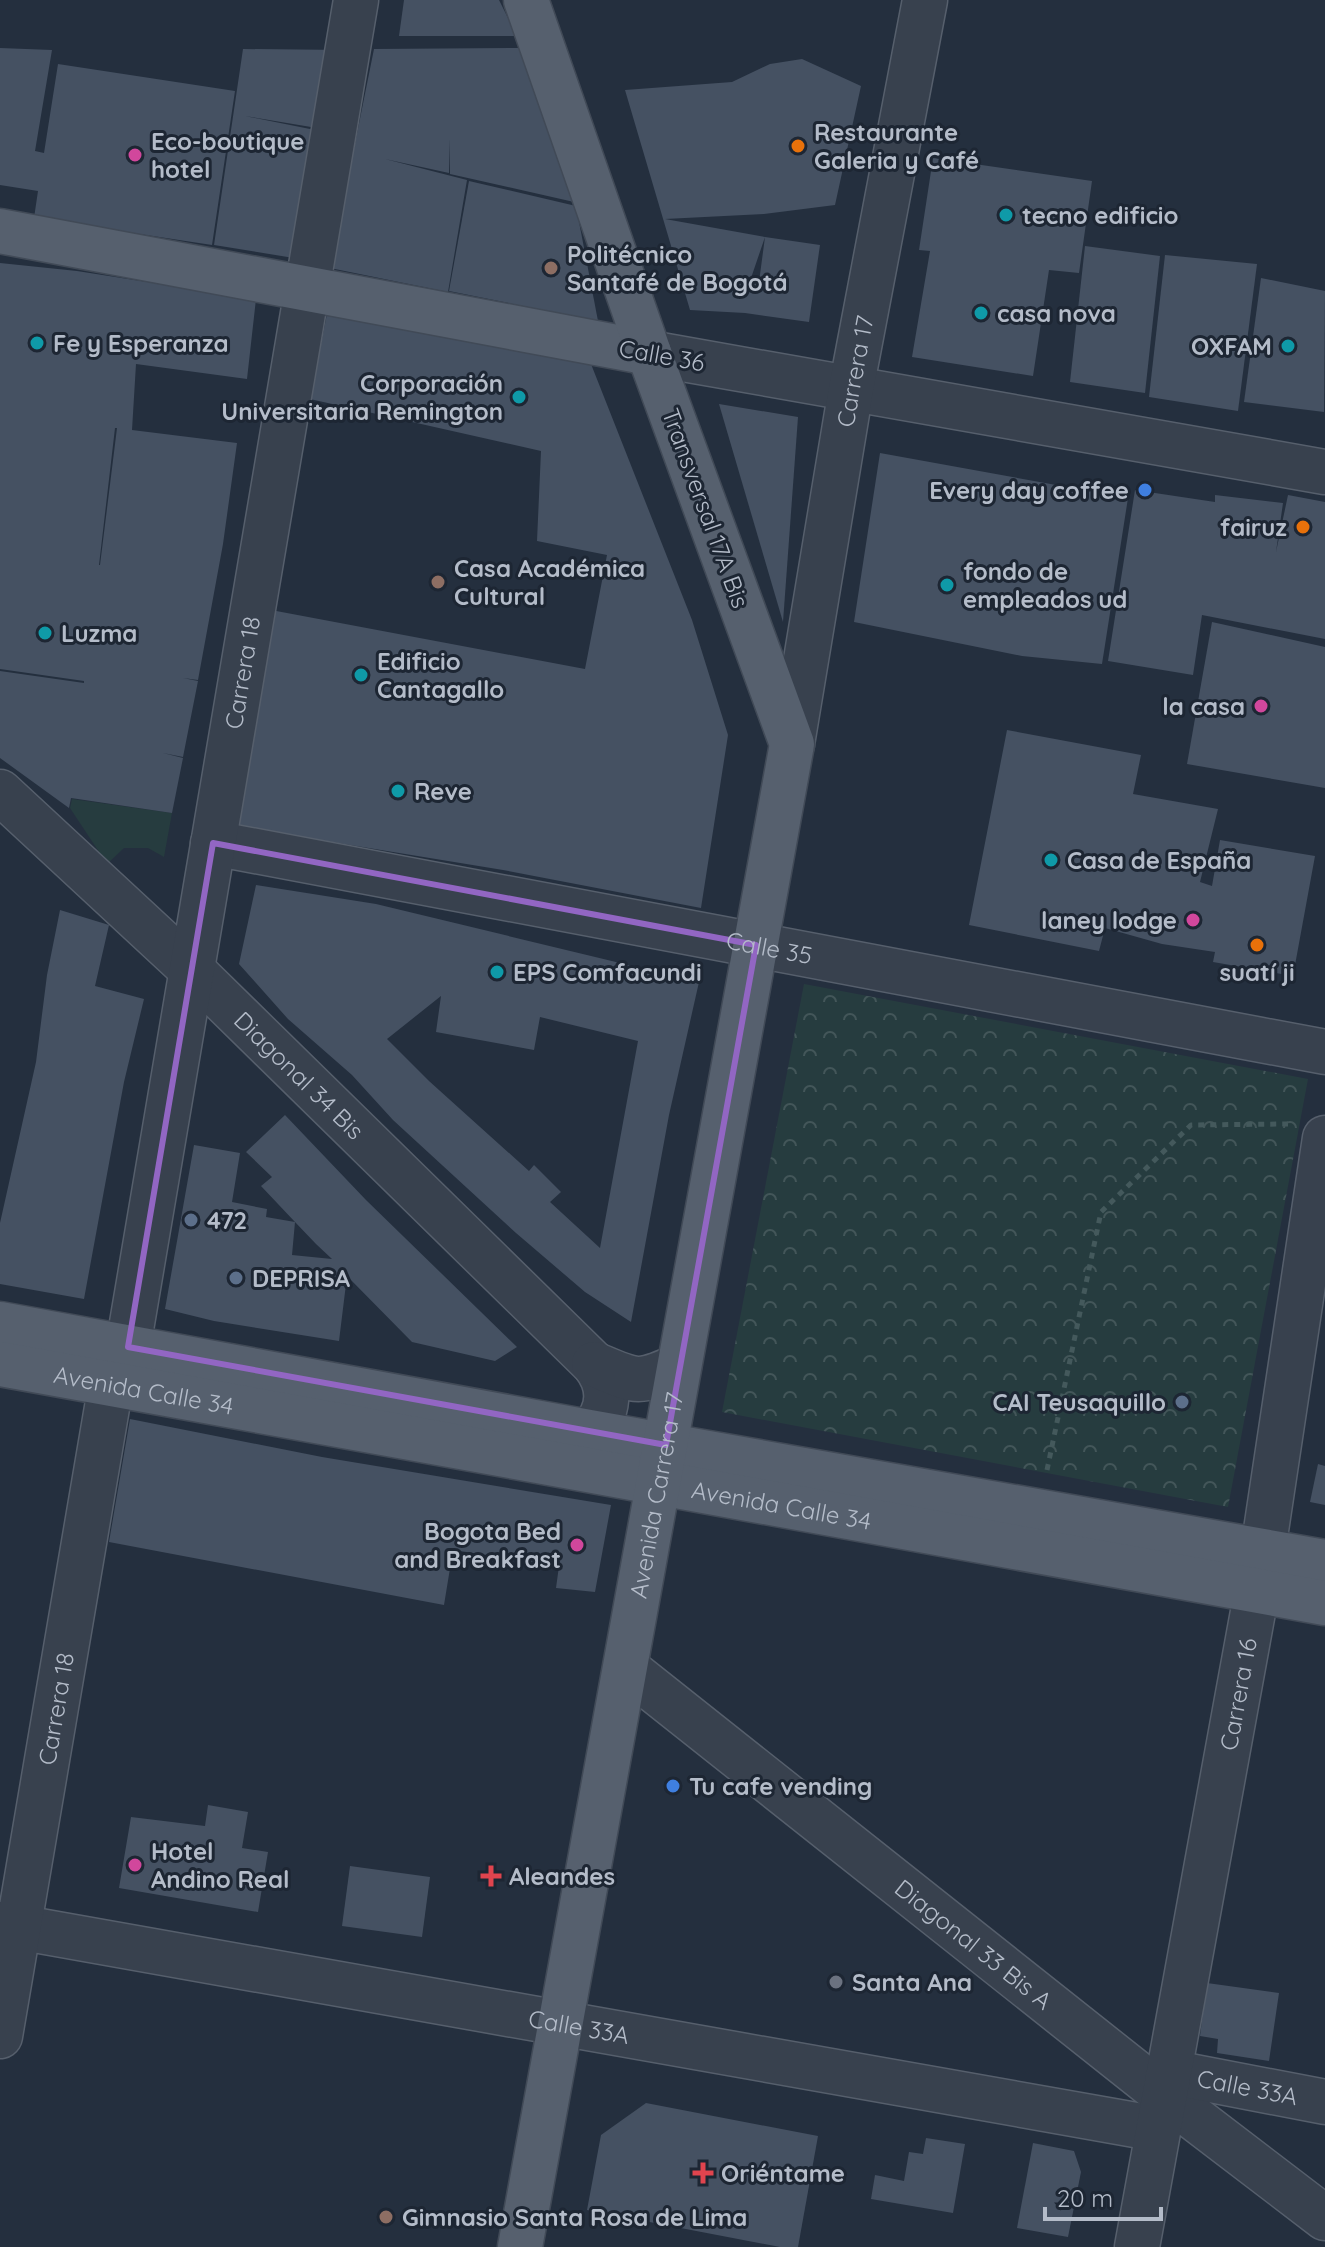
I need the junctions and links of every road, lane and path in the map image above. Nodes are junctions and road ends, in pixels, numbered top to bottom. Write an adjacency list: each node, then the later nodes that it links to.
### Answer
1 (356, 0): 5 (street, Carrera 18)
2 (526, 0): 6 (main road, Transversal 17A Bis)
3 (925, 0): 7 (street, Carrera 17)
4 (0, 231): 5 (main road, Calle 36)
5 (308, 289): 6 (main road, Calle 36); 11 (street, Carrera 18)
6 (649, 353): 7 (street, Calle 36); 9 (main road, Transversal 17A Bis)
7 (851, 389): 8 (street, Calle 36); 9 (street, Carrera 17)
8 (1325, 472)
9 (792, 744): 12 (main road, Avenida Carrera 17)
10 (0, 792): 13 (street, Diagonal 34 Bis)
11 (213, 843): 12 (street, Calle 35); 13 (street, Carrera 18)
12 (756, 945): 14 (street, Calle 35); 20 (main road, Avenida Carrera 17)
13 (192, 970): 18 (street, Diagonal 34 Bis); 19 (street, Carrera 18)
14 (1325, 1052)
15 (1310, 1131): 23 (path); 25 (street, Carrera 16)
16 (0, 1324): 19 (main road, Avenida Calle 34)
17 (0, 1364): 19 (main road, Avenida Calle 34)
18 (594, 1364): 20 (street, Diagonal 34 Bis); 21 (street, Diagonal 34 Bis)
19 (119, 1365): 21 (main road, Avenida Calle 34); 22 (main road, Avenida Calle 34); 28 (street, Carrera 18)
20 (679, 1366): 22 (main road, Avenida Carrera 17)
21 (589, 1432): 22 (main road, Avenida Calle 34)
22 (662, 1463): 23 (main road, Avenida Calle 34); 25 (main road, Avenida Calle 34); 27 (main road, Avenida Carrera 17)
23 (1038, 1512): 25 (main road, Avenida Calle 34)
24 (1325, 1562): 25 (main road, Avenida Calle 34)
25 (1260, 1571): 26 (main road, Avenida Calle 34); 31 (street, Carrera 16)
26 (1325, 1603)
27 (626, 1668): 29 (main road, Avenida Carrera 17); 31 (street, Diagonal 33 Bis A)
28 (9, 1926): 29 (street, Calle 33A); 30 (street, Carrera 18)
29 (561, 2023): 31 (street, Calle 33A); 34 (main road, Avenida Carrera 17)
30 (0, 2036)
31 (1164, 2099): 32 (street, Calle 33A); 33 (street, Diagonal 33 Bis A); 35 (street, Carrera 16)
32 (1325, 2102)
33 (1325, 2218)
34 (520, 2247)
35 (1137, 2247)

